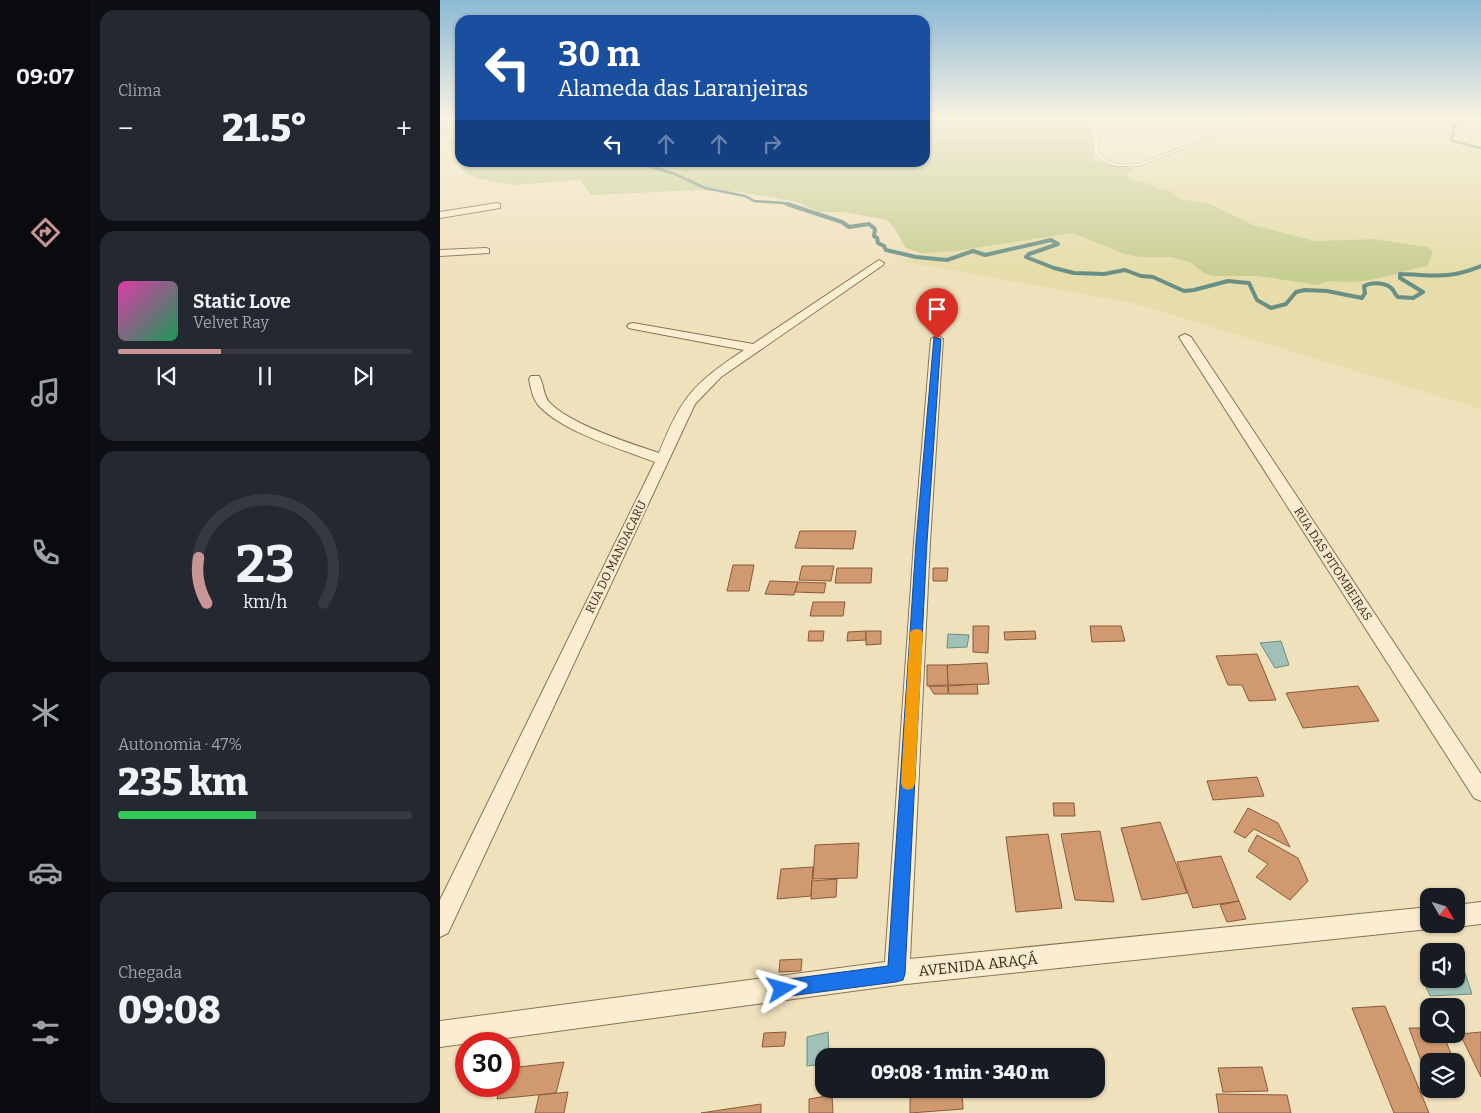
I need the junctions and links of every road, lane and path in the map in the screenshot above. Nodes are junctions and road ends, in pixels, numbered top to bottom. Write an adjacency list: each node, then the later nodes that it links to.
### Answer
1 (497, 206): 2 (street)
2 (440, 215)
3 (486, 251): 4 (street)
4 (440, 253)
5 (879, 263): 9 (street, RUA DO MANDACARU)
6 (633, 326): 9 (street)
7 (1185, 337): 12 (street, RUA DAS PITOMBEIRAS)
8 (937, 339): 17 (street)
9 (754, 348): 11 (street, RUA DO MANDACARU)
10 (535, 378): 11 (street)
11 (663, 460): 16 (street, RUA DO MANDACARU)
12 (1481, 792)
13 (1481, 913): 14 (street)
14 (1465, 915)
15 (1420, 919): 17 (street, AVENIDA ARAÇÁ)
16 (440, 925)
17 (896, 974): 18 (street, AVENIDA ARAÇÁ)
18 (440, 1034)

